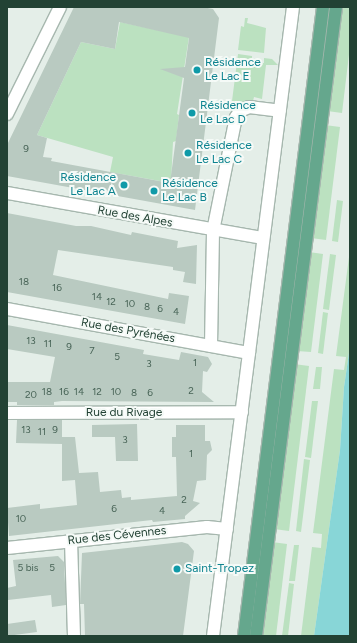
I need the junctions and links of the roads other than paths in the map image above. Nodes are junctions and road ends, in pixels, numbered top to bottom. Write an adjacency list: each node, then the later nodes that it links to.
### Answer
1 (60, 7): 6 (street)
2 (293, 7): 5 (street)
3 (323, 7): 20 (main road)
4 (336, 7): 21 (main road)
5 (280, 111): 8 (street); 9 (street)
6 (7, 114)
7 (7, 193): 8 (street, Rue des Alpes)
8 (213, 231): 9 (street, Rue des Alpes); 11 (street)
9 (263, 238): 12 (street)
10 (7, 309): 11 (street, Rue des Pyrénées)
11 (211, 346): 12 (street, Rue des Pyrénées)
12 (249, 353): 14 (street)
13 (7, 412): 14 (street, Rue du Rivage)
14 (242, 412): 15 (street)
15 (227, 529): 16 (street, Rue des Cévennes); 19 (street)
16 (71, 541): 17 (street, Rue des Cévennes); 18 (street)
17 (7, 548)
18 (74, 636)
19 (213, 636)
20 (244, 636)
21 (256, 636)

